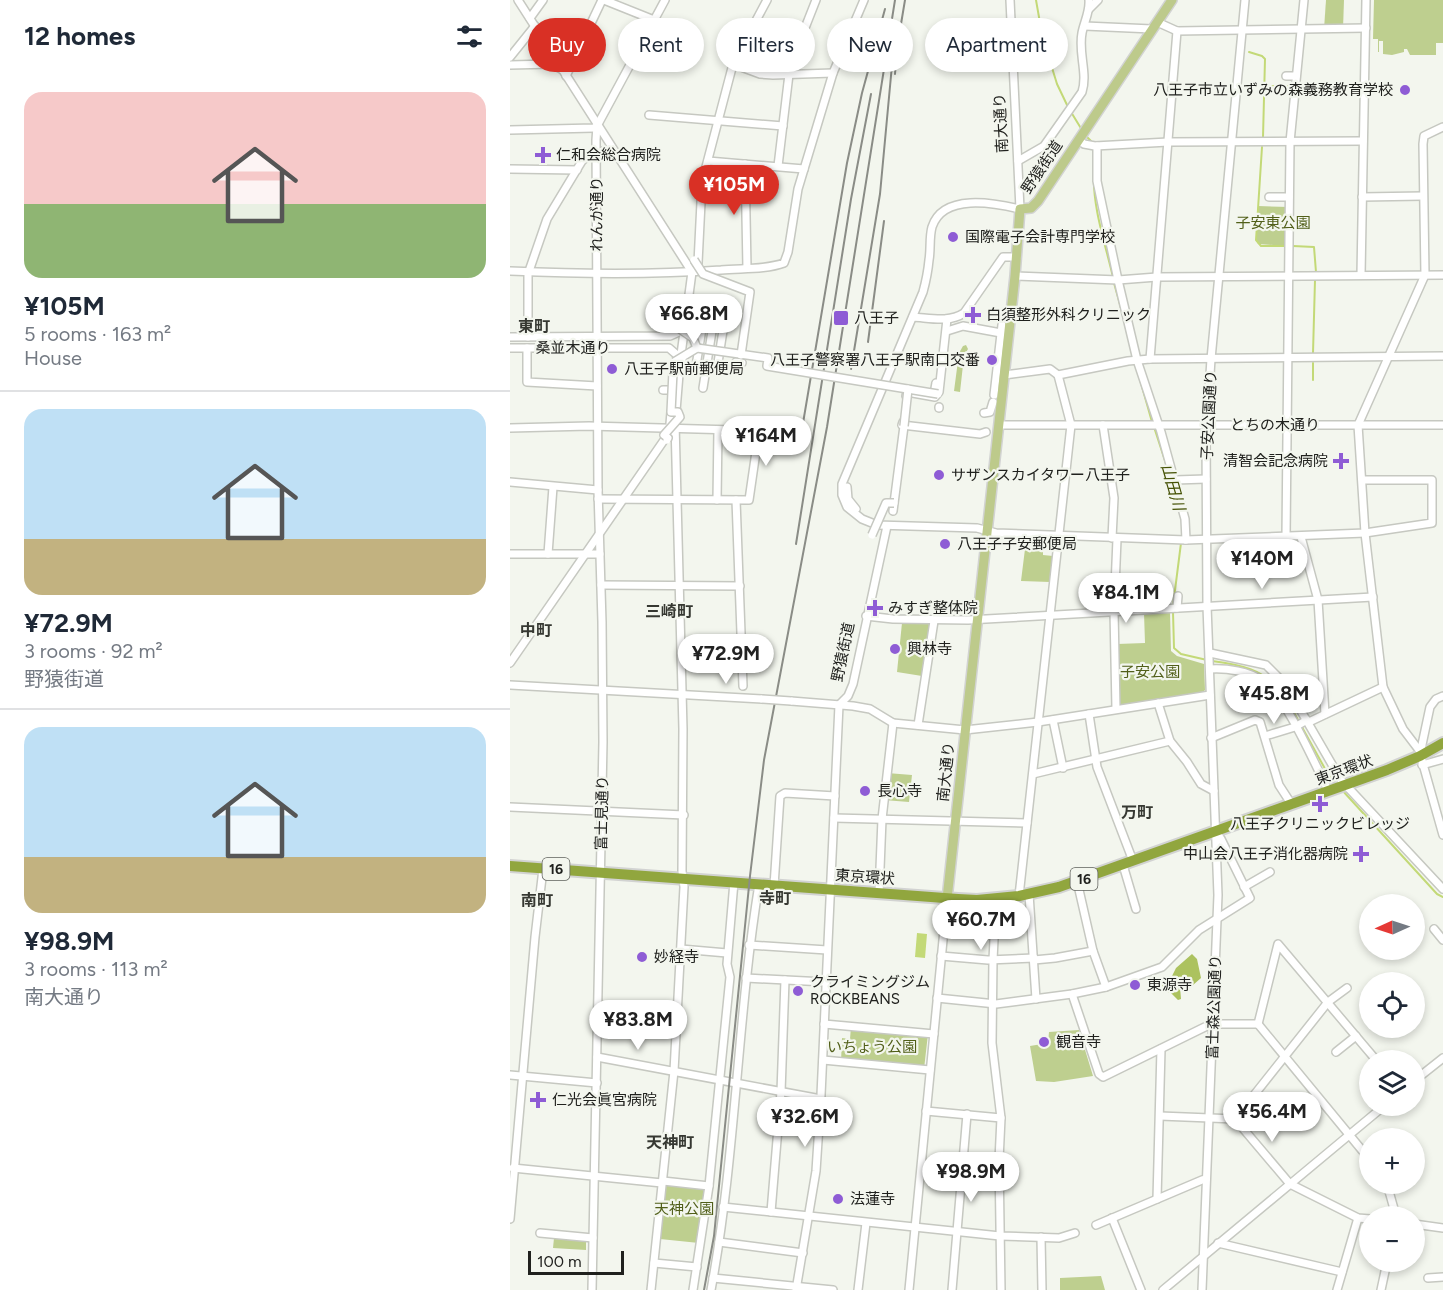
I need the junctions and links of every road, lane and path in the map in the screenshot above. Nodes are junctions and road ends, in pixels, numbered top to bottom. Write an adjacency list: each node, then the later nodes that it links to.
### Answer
1 (518, 0): 16 (street)
2 (543, 0): 16 (street)
3 (603, 0): 17 (street); 35 (street)
4 (665, 0): 18 (street, れんが通り)
5 (767, 0): 19 (street)
6 (816, 0): 37 (street)
7 (864, 0): 36 (street)
8 (1010, 0): 20 (street, 南大通り)
9 (1089, 0): 15 (street)
10 (1098, 0): 15 (street)
11 (1172, 0): 22 (main road, 野猿街道)
12 (1245, 0): 24 (street, 子安公園通り)
13 (1304, 0): 25 (street)
14 (1366, 0): 23 (street)
15 (1089, 9): 21 (street)
16 (530, 18)
17 (649, 18)
18 (655, 18)
19 (757, 18)
20 (1011, 18)
21 (1085, 26): 22 (street); 54 (street)
22 (1155, 26): 26 (street); 46 (main road, 野猿街道)
23 (1366, 28): 25 (street); 47 (street)
24 (1242, 29): 25 (street); 26 (street); 49 (street, 子安公園通り)
25 (1301, 29): 39 (street)
26 (1177, 31): 48 (street)
27 (528, 35): 28 (street)
28 (510, 57)
29 (528, 64): 30 (street)
30 (510, 65)
31 (626, 72): 42 (street, れんが通り)
32 (731, 72): 41 (street)
33 (755, 72): 37 (street)
34 (1014, 72): 54 (street, 南大通り)
35 (565, 73): 42 (street)
36 (833, 73): 37 (street); 59 (street)
37 (789, 75): 43 (street)
38 (1286, 76): 39 (street)
39 (1296, 76): 50 (street)
40 (649, 115): 41 (street)
41 (719, 121): 43 (street); 55 (street)
42 (597, 126): 45 (street); 52 (street); 53 (street, れんが通り)
43 (783, 126): 57 (street)
44 (1443, 127): 62 (street)
45 (510, 130)
46 (1082, 135): 51 (street); 65 (main road, 野猿街道)
47 (1363, 141): 50 (street); 64 (street)
48 (1168, 142): 49 (street); 51 (street); 78 (street)
49 (1232, 142): 50 (street); 77 (street, 子安公園通り)
50 (1290, 142): 61 (street)
51 (1094, 146): 80 (street)
52 (612, 148): 53 (street); 71 (street)
53 (597, 154): 60 (street); 72 (street, れんが通り)
54 (1018, 160): 65 (street, 南大通り)
55 (708, 161): 56 (street); 71 (street)
56 (745, 164): 57 (street); 68 (street)
57 (778, 166): 59 (street)
58 (510, 169): 60 (street)
59 (804, 169): 68 (street)
60 (577, 170): 70 (street)
61 (1289, 196): 63 (street); 79 (street)
62 (1423, 196): 64 (street); 74 (street)
63 (1269, 197)
64 (1362, 197): 73 (street)
65 (1020, 209): 66 (main road, 野猿街道); 84 (street)
66 (1017, 257): 76 (main road, 南大通り); 85 (street)
67 (694, 260): 97 (street, bridge)
68 (747, 268): 71 (street)
69 (510, 271): 70 (street)
70 (529, 272): 72 (street); 89 (street)
71 (692, 272): 72 (street); 91 (street)
72 (597, 274): 87 (street, れんが通り)
73 (1361, 275): 74 (street); 79 (street)
74 (1425, 275): 75 (street); 100 (street)
75 (1443, 275)
76 (1015, 276): 80 (street); 107 (main road, 南大通り)
77 (1219, 276): 78 (street); 79 (street); 103 (street, 子安公園通り)
78 (1157, 277): 80 (street); 102 (street)
79 (1288, 277): 101 (street)
80 (1116, 279): 104 (street)
81 (716, 306): 111 (street)
82 (727, 306): 106 (street)
83 (704, 316): 105 (street)
84 (913, 317): 85 (street); 141 (street)
85 (947, 319): 86 (street)
86 (947, 331): 113 (street); 114 (street)
87 (597, 336): 89 (street, 桑並木通り); 91 (street, 桑並木通り); 95 (street, 富士見通り)
88 (510, 337): 89 (street, 桑並木通り)
89 (528, 337)
90 (723, 343): 98 (street, bridge)
91 (683, 344): 92 (street, bridge); 92 (street, bridge); 96 (street); 96 (street); 112 (street, bridge)
92 (701, 346): 98 (street, bridge)
93 (510, 348): 94 (street, 桑並木通り)
94 (528, 348): 95 (street, 桑並木通り); 110 (street)
95 (597, 348): 96 (street, 桑並木通り); 110 (street, 富士見通り)
96 (669, 348)
97 (741, 354): 98 (street, bridge); 113 (street, bridge)
98 (722, 355)
99 (1443, 356): 100 (street)
100 (1389, 357): 101 (street); 121 (street)
101 (1287, 358): 103 (street); 120 (street)
102 (1150, 359): 103 (street); 104 (street)
103 (1211, 359): 119 (street, 子安公園通り)
104 (1134, 360): 108 (street); 118 (street)
105 (696, 366)
106 (717, 369)
107 (1004, 375): 108 (street); 115 (main road, 南大通り)
108 (1058, 375): 116 (street)
109 (936, 383): 113 (street, bridge)
110 (597, 386): 123 (street, 富士見通り)
111 (702, 388)
112 (670, 390): 129 (street); 129 (street, bridge)
113 (907, 391): 124 (street, bridge); 125 (street)
114 (991, 408)
115 (999, 425): 116 (street, とちの木通り); 142 (main road, 南大通り)
116 (1071, 425): 117 (street, とちの木通り); 146 (street)
117 (1103, 425): 118 (street, とちの木通り); 149 (street)
118 (1156, 425): 119 (street, とちの木通り); 131 (street)
119 (1207, 425): 120 (street, とちの木通り); 130 (street, 子安公園通り)
120 (1287, 425): 121 (street, とちの木通り); 147 (street)
121 (1358, 425): 122 (street, とちの木通り); 132 (street)
122 (1443, 425)
123 (597, 426): 126 (street); 129 (street); 135 (street, 富士見通り)
124 (902, 426): 125 (street); 145 (street, bridge)
125 (936, 426): 128 (street)
126 (510, 428)
127 (718, 430): 129 (street); 139 (street); 140 (street)
128 (987, 432)
129 (666, 433): 137 (street); 138 (street)
130 (1206, 479): 131 (street); 151 (street, 子安公園通り)
131 (1175, 480): 150 (street)
132 (1363, 480): 144 (street); 144 (street)
133 (510, 482): 134 (street)
134 (553, 487): 135 (street); 153 (street)
135 (598, 490): 136 (street, 富士見通り)
136 (598, 499): 138 (street); 143 (street, 富士見通り)
137 (678, 499): 138 (street); 139 (street); 158 (street)
138 (623, 500): 143 (street)
139 (717, 500): 140 (street)
140 (736, 500): 157 (street)
141 (887, 526): 142 (street); 166 (street, 野猿街道)
142 (987, 531): 146 (street); 167 (main road, 南大通り)
143 (599, 533): 154 (street); 155 (street, 富士見通り)
144 (1365, 533): 148 (street); 160 (street)
145 (872, 535)
146 (1059, 536): 149 (street); 165 (street)
147 (1286, 537): 148 (street); 151 (street)
148 (1301, 537): 161 (street)
149 (1114, 538): 150 (street); 164 (street)
150 (1182, 540): 151 (street)
151 (1206, 540): 162 (street, 子安公園通り)
152 (510, 554): 153 (street)
153 (549, 554): 154 (street)
154 (585, 554): 155 (street); 170 (street)
155 (600, 554): 156 (street, 富士見通り)
156 (601, 585): 158 (street); 174 (street, 富士見通り)
157 (740, 586): 158 (street); 172 (street)
158 (680, 587): 176 (street)
159 (1178, 596): 163 (street)
160 (1373, 597): 161 (street); 173 (street)
161 (1318, 600): 162 (street); 182 (street)
162 (1208, 606): 163 (street); 169 (street, 子安公園通り)
163 (1174, 608): 164 (street)
164 (1114, 611): 165 (street); 180 (street)
165 (1050, 614): 167 (street); 185 (street)
166 (866, 616): 168 (street); 179 (street, 野猿街道)
167 (978, 619): 168 (street); 189 (main road, 南大通り)
168 (934, 621): 187 (street)
169 (1210, 661): 175 (street, 子安公園通り); 184 (street); 188 (street)
170 (510, 663)
171 (510, 685): 174 (street, 野猿街道)
172 (743, 686)
173 (1383, 687): 182 (street); 196 (street)
174 (603, 691): 176 (street, 野猿街道); 204 (street, 富士見通り)
175 (1210, 695): 178 (street); 191 (street, 子安公園通り)
176 (682, 696): 179 (street, 野猿街道, bridge); 205 (street)
177 (1443, 696): 196 (street)
178 (1158, 703): 180 (street); 192 (street)
179 (839, 705): 186 (street); 201 (street)
180 (1116, 709): 181 (street)
181 (1089, 714): 183 (street); 195 (street)
182 (1325, 714): 184 (street)
183 (1053, 720): 185 (street); 197 (street)
184 (1307, 721): 188 (street); 199 (street)
185 (1038, 722): 189 (street); 198 (street)
186 (892, 723): 187 (street); 207 (street)
187 (918, 725): 189 (street)
188 (1296, 726): 190 (street); 199 (street)
189 (965, 730): 208 (main road, 南大通り)
190 (1265, 736): 191 (street); 202 (street)
191 (1211, 738): 200 (street, 子安公園通り)
192 (1170, 741): 195 (street); 200 (street)
193 (1443, 743): 196 (highway, 東京環状 / 16)
194 (1443, 759): 196 (street)
195 (1096, 760): 197 (street); 212 (street)
196 (1421, 761): 199 (highway, 東京環状 / 16); 211 (street)
197 (1063, 768): 198 (street)
198 (1033, 774): 209 (street)
199 (1338, 788): 202 (highway, 東京環状 / 16); 223 (street)
200 (1214, 791): 210 (street, 子安公園通り)
201 (835, 796): 206 (street); 221 (street)
202 (1292, 805): 210 (highway, 東京環状 / 16)
203 (510, 807): 204 (street)
204 (602, 810): 205 (street); 216 (street, 富士見通り)
205 (684, 815): 217 (street)
206 (834, 818): 207 (street); 224 (street)
207 (882, 819): 208 (street); 225 (street)
208 (955, 821): 209 (street); 228 (main road, 南大通り)
209 (1027, 823): 226 (street)
210 (1216, 832): 212 (highway, 東京環状 / 16); 222 (street); 230 (street, 富士森公園通り)
211 (1443, 835)
212 (1128, 863): 218 (highway, 東京環状 / 16); 229 (street)
213 (510, 866): 214 (highway, 東京環状 / 16)
214 (542, 872): 216 (highway, 東京環状 / 16); 267 (street)
215 (1270, 872): 222 (street)
216 (601, 873): 217 (highway, 東京環状 / 16); 259 (street, 富士見通り)
217 (682, 879): 219 (highway, 東京環状 / 16); 234 (street)
218 (1077, 881): 226 (highway, 東京環状 / 16); 236 (street)
219 (734, 882): 220 (highway, 東京環状 / 16); 237 (street)
220 (759, 884): 221 (highway, 東京環状 / 16); 233 (street)
221 (774, 886): 224 (highway, 東京環状 / 16)
222 (1244, 886): 230 (street)
223 (1443, 889)
224 (831, 890): 225 (highway, 東京環状 / 16); 235 (street)
225 (879, 894): 228 (highway, 東京環状 / 16)
226 (1024, 895): 227 (highway, 東京環状 / 16); 239 (street)
227 (996, 898): 228 (highway, 東京環状 / 16); 240 (street)
228 (947, 899): 238 (street, 南大通り)
229 (1136, 909)
230 (1217, 918): 244 (street); 252 (street, 富士森公園通り)
231 (1434, 929): 232 (street)
232 (1443, 940)
233 (749, 945): 235 (street); 241 (street)
234 (681, 949): 237 (street); 264 (street)
235 (826, 950): 243 (street)
236 (1093, 951): 239 (street); 244 (street)
237 (727, 953): 268 (street)
238 (941, 956): 240 (street); 247 (street, 南大通り)
239 (1034, 959): 240 (street); 248 (street)
240 (993, 960): 250 (street)
241 (746, 978): 242 (street); 270 (street)
242 (785, 980): 243 (street); 271 (street)
243 (825, 982): 251 (street)
244 (1106, 987): 246 (street)
245 (1347, 988): 249 (street)
246 (1072, 994): 248 (street); 256 (street)
247 (937, 998): 250 (street); 254 (street, 南大通り)
248 (1036, 999): 250 (street)
249 (1328, 1002): 253 (street); 255 (street); 260 (street)
250 (992, 1004): 277 (street)
251 (824, 1024): 254 (street); 262 (street)
252 (1213, 1024): 253 (street); 256 (street); 278 (street, 富士森公園通り)
253 (1258, 1024): 260 (street)
254 (934, 1035): 263 (street, 南大通り)
255 (1356, 1036): 257 (street); 258 (street)
256 (1161, 1049): 275 (street)
257 (1368, 1050)
258 (1336, 1052)
259 (597, 1057): 264 (street); 269 (street, 富士見通り)
260 (1286, 1058): 279 (street); 280 (street)
261 (1443, 1058): 265 (street)
262 (823, 1060): 263 (street); 272 (street)
263 (930, 1070): 273 (street, 南大通り)
264 (674, 1071): 268 (street); 285 (street)
265 (1425, 1072)
266 (510, 1075): 267 (street)
267 (524, 1077): 269 (street); 282 (street)
268 (720, 1080): 270 (street); 287 (street)
269 (597, 1083): 283 (street, 富士見通り)
270 (737, 1083): 271 (street); 289 (street)
271 (781, 1092): 272 (street); 291 (street)
272 (821, 1099): 292 (street)
273 (926, 1111): 274 (street); 300 (street, 南大通り)
274 (967, 1114): 277 (street); 301 (street)
275 (1160, 1116): 278 (street); 288 (street)
276 (1372, 1116): 280 (street)
277 (1001, 1118): 304 (street)
278 (1209, 1118): 279 (street); 284 (street, 富士森公園通り)
279 (1235, 1119): 286 (street)
280 (1348, 1136): 281 (street); 286 (street)
281 (1359, 1148)
282 (512, 1168): 283 (street); 290 (street)
283 (595, 1176): 285 (street); 306 (street, 富士見通り)
284 (1206, 1179): 288 (street); 310 (street, 富士森公園通り)
285 (662, 1182): 287 (street); 311 (street)
286 (1290, 1184): 294 (street); 308 (street)
287 (709, 1186): 312 (street)
288 (1156, 1199): 293 (street)
289 (723, 1206): 291 (street); 307 (street)
290 (511, 1209): 295 (street)
291 (771, 1212): 292 (street)
292 (808, 1216): 296 (street); 309 (street)
293 (1112, 1218): 297 (street); 329 (street)
294 (1358, 1218): 313 (street)
295 (510, 1219)
296 (866, 1223): 300 (street); 324 (street)
297 (1096, 1225)
298 (1425, 1226): 299 (street)
299 (1443, 1228)
300 (915, 1229): 301 (street); 325 (street, 南大通り)
301 (956, 1232): 304 (street); 326 (street)
302 (540, 1233): 306 (street)
303 (1075, 1233): 305 (street)
304 (1000, 1236): 305 (street); 327 (street)
305 (1041, 1237): 328 (street)
306 (593, 1238): 319 (street, 富士見通り)
307 (718, 1242): 309 (street); 316 (street)
308 (1218, 1244): 310 (street); 313 (street)
309 (803, 1252): 318 (street)
310 (1204, 1255): 330 (street); 331 (street, 富士森公園通り)
311 (654, 1263): 312 (street); 320 (street)
312 (697, 1267): 321 (street)
313 (1342, 1272): 332 (street)
314 (1385, 1272): 333 (street)
315 (1443, 1277): 317 (street)
316 (713, 1278): 318 (street); 322 (street)
317 (1428, 1278)
318 (797, 1288): 323 (street)
319 (592, 1290)
320 (651, 1290)
321 (693, 1290)
322 (711, 1290)
323 (833, 1290)
324 (858, 1290)
325 (909, 1290)
326 (952, 1290)
327 (1001, 1290)
328 (1042, 1290)
329 (1141, 1290)
330 (1163, 1290)
331 (1202, 1290)
332 (1336, 1290)
333 (1381, 1290)

